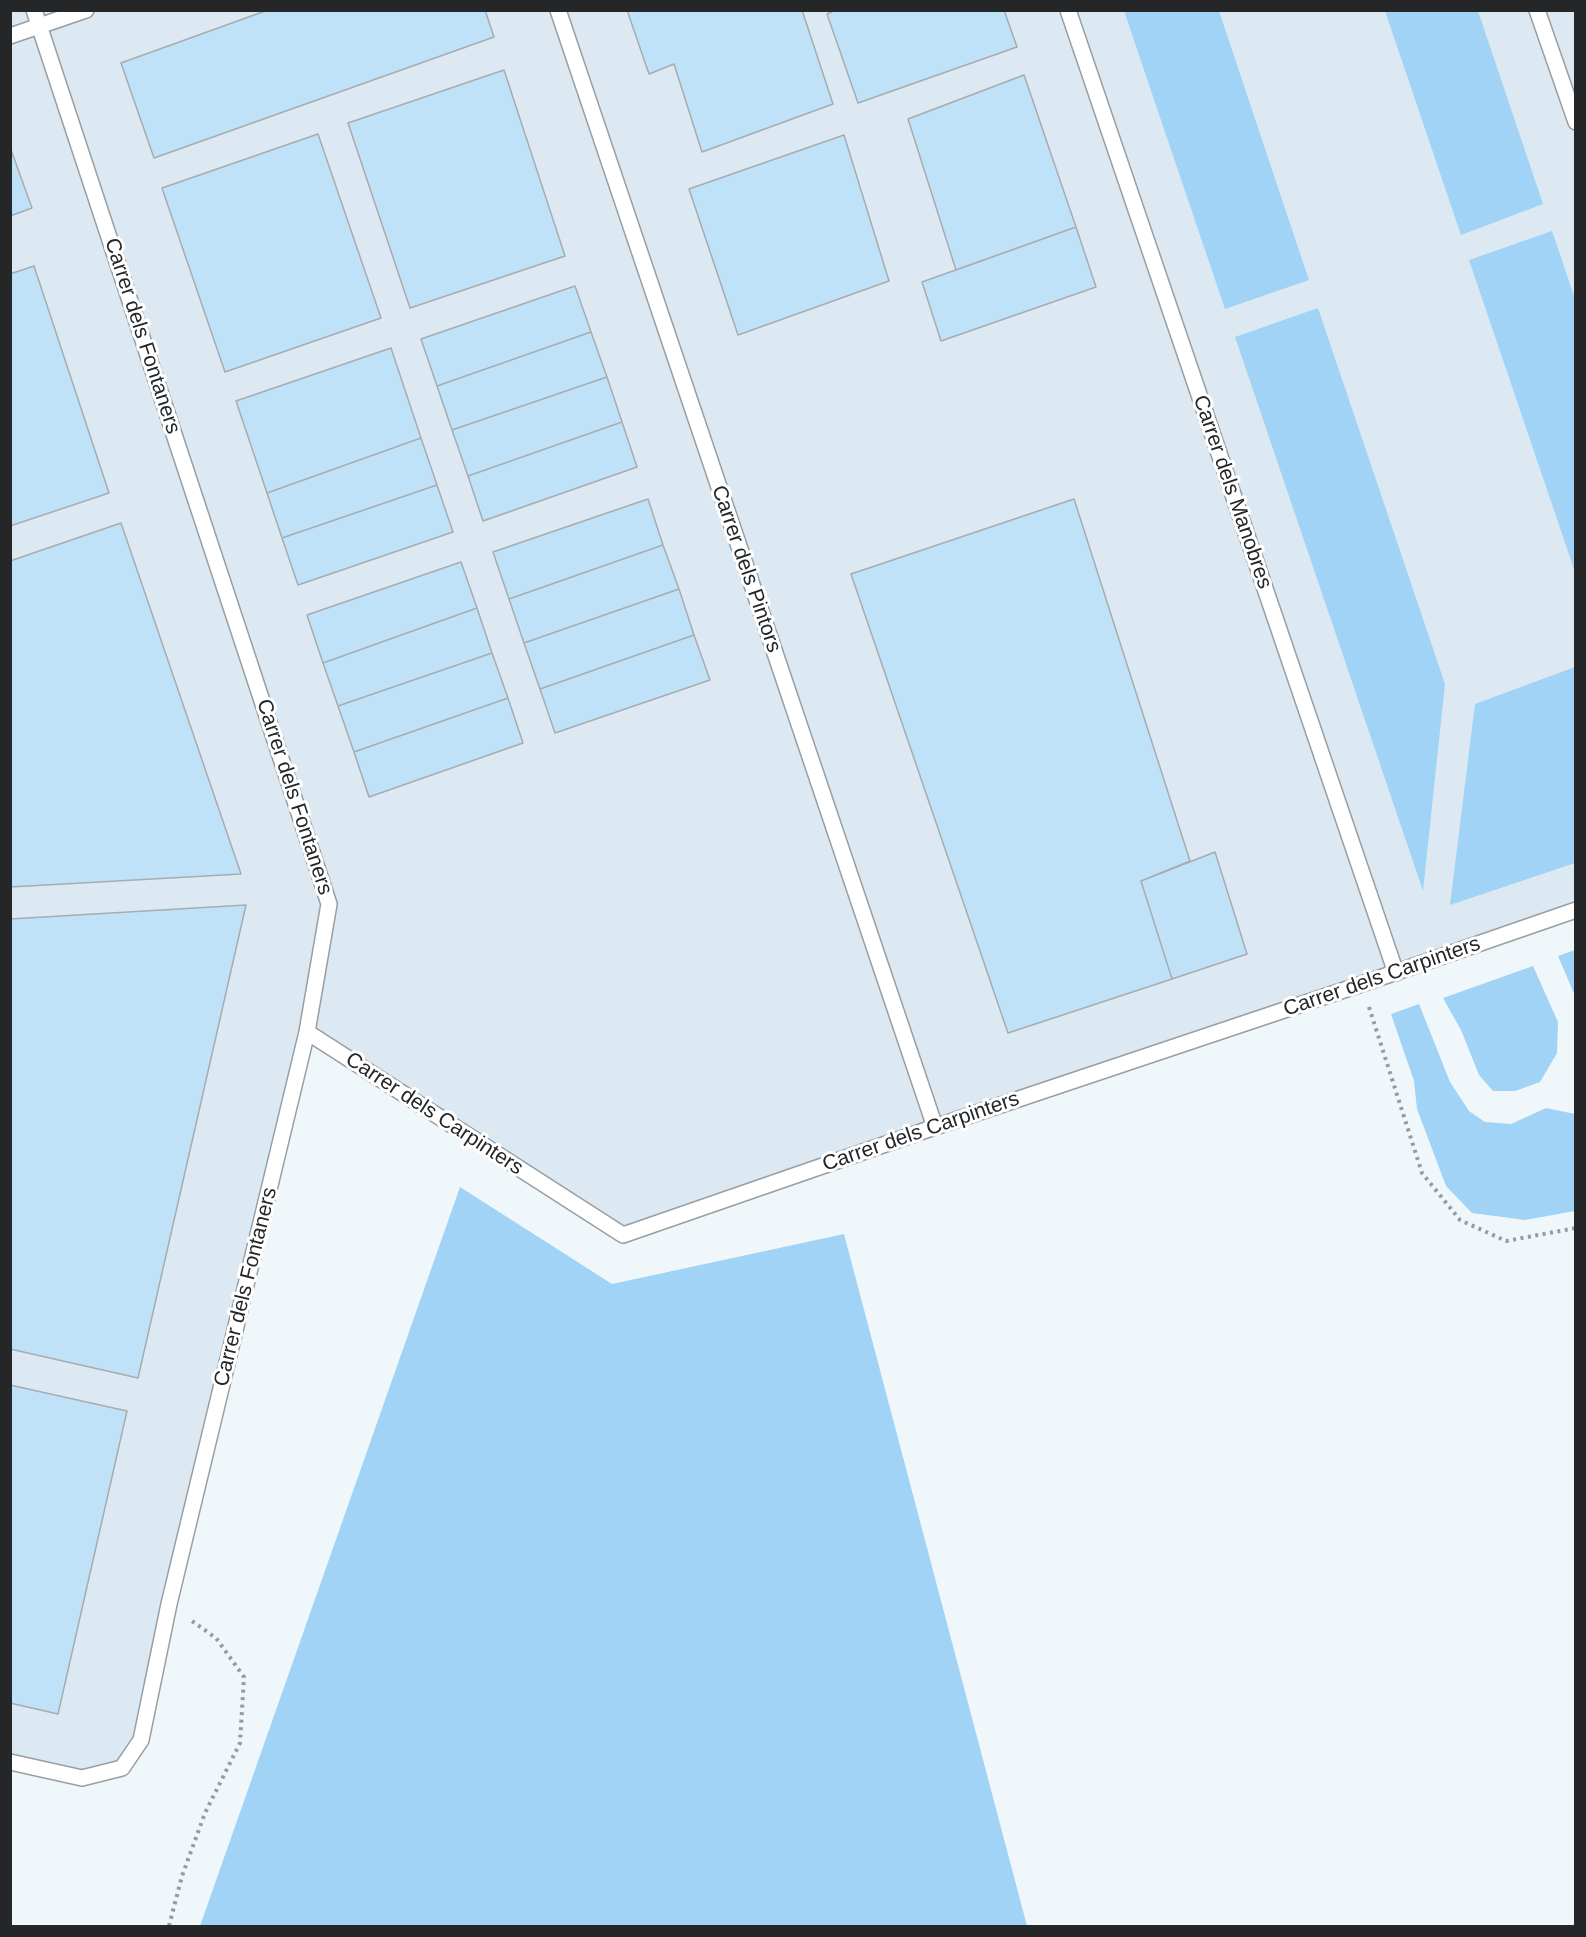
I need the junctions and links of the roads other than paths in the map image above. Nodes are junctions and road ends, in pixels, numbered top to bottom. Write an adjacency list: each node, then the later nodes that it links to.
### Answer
1 (34, 10): 6 (lane, Carrer dels Fontaners)
2 (86, 10): 6 (lane)
3 (558, 10): 12 (lane, Carrer dels Pintors)
4 (1068, 10): 10 (lane, Carrer dels Manobres)
5 (1537, 10): 8 (lane)
6 (39, 26): 7 (lane); 11 (lane, Carrer dels Fontaners)
7 (10, 36)
8 (1575, 122)
9 (1575, 910): 10 (lane, Carrer dels Carpinters)
10 (1396, 973): 12 (lane, Carrer dels Carpinters)
11 (308, 1032): 12 (lane, Carrer dels Carpinters); 13 (lane, Carrer dels Fontaners)
12 (934, 1127)
13 (10, 1762)

